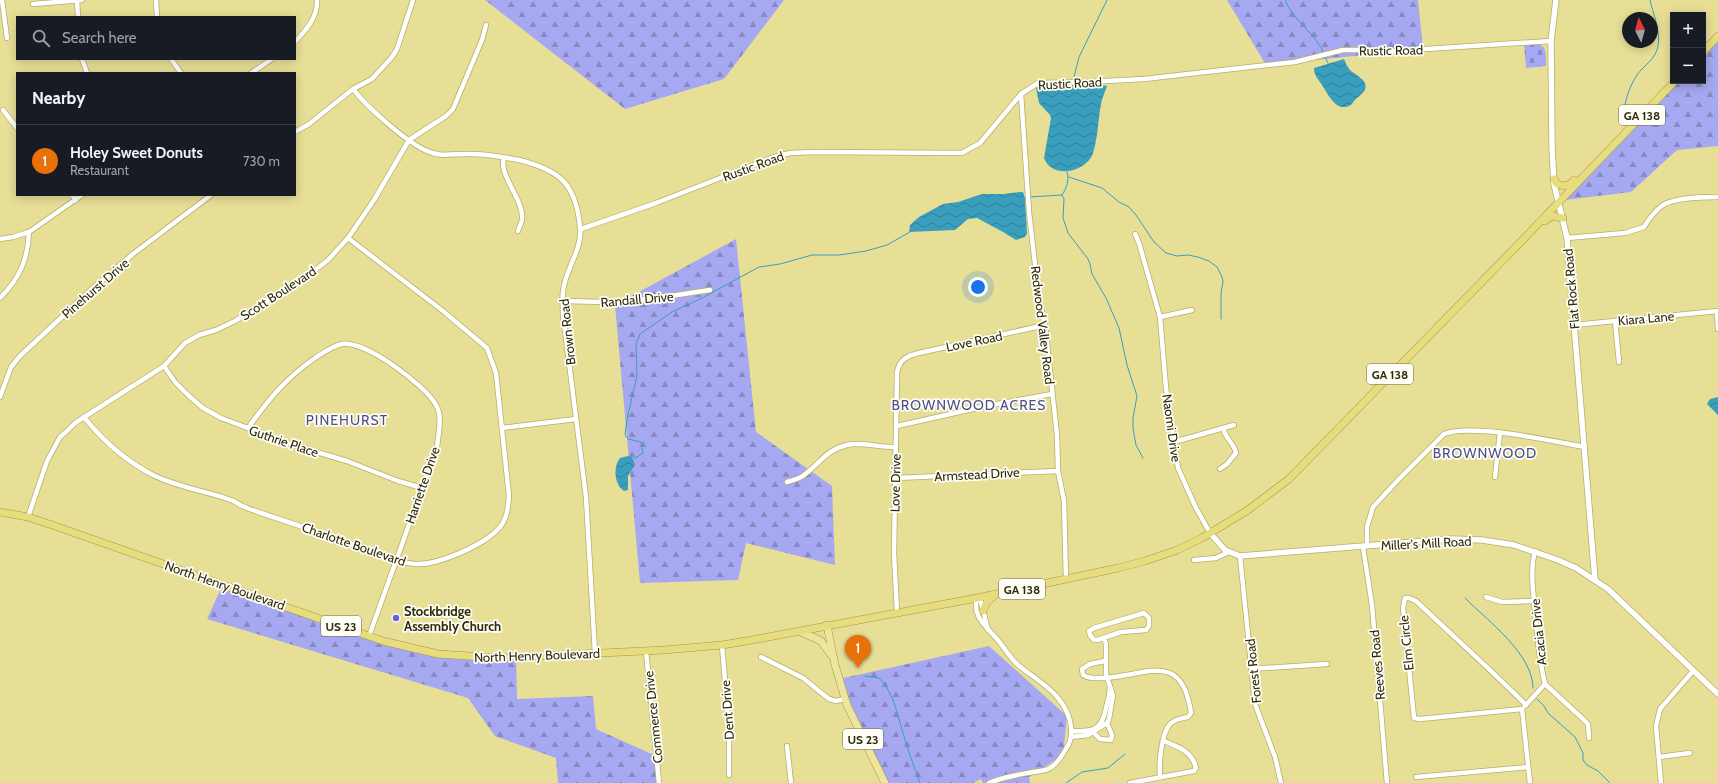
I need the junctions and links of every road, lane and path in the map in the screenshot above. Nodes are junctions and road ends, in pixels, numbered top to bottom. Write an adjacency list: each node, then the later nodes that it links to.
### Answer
1 (2, 0): 13 (street)
2 (78, 0): 3 (street); 8 (street); 9 (street)
3 (82, 0)
4 (156, 0): 10 (street)
5 (317, 0): 14 (street)
6 (413, 0): 24 (street)
7 (1556, 0): 15 (street, Flat Rock Road)
8 (33, 4)
9 (78, 16)
10 (157, 16)
11 (486, 25): 29 (street, Scott Boulevard)
12 (1718, 36): 16 (highway)
13 (6, 38)
14 (296, 41)
15 (1551, 41): 25 (street, Rustic Road); 32 (street, Flat Rock Road)
16 (1706, 49)
17 (82, 60): 20 (street)
18 (172, 60): 21 (street)
19 (270, 60): 22 (street)
20 (87, 72)
21 (180, 72)
22 (252, 72)
23 (1672, 84): 31 (highway, GA 138)
24 (353, 89): 28 (street); 29 (street, Brown Road)
25 (1021, 94): 41 (street, Rustic Road); 55 (street, Redwood Valley Road)
26 (3, 110): 27 (street)
27 (16, 127)
28 (296, 131)
29 (409, 140): 30 (street, Brown Road); 45 (street, Scott Boulevard)
30 (504, 157): 41 (street, Brown Road); 42 (street)
31 (1587, 172): 32 (highway); 38 (highway, GA 138)
32 (1554, 179): 38 (street, Flat Rock Road)
33 (73, 196): 37 (street)
34 (81, 196): 37 (street)
35 (210, 196): 62 (street, Pinehurst Drive)
36 (1718, 197): 46 (street)
37 (76, 200): 43 (street)
38 (1559, 201): 39 (street, Flat Rock Road); 40 (highway, GA 138)
39 (1562, 218): 40 (highway); 46 (street, Flat Rock Road)
40 (1538, 224): 82 (highway, GA 138)
41 (581, 229): 50 (street, Brown Road)
42 (518, 231)
43 (29, 232): 47 (street); 49 (street)
44 (1135, 234): 53 (street, Naomi Drive)
45 (348, 238): 60 (street, Scott Boulevard); 68 (street, Charlotte Boulevard)
46 (1567, 238): 56 (street, Flat Rock Road)
47 (0, 239)
48 (710, 290): 50 (street, Randall Drive)
49 (0, 298)
50 (563, 301): 64 (street, Brown Road)
51 (1192, 310): 53 (street)
52 (1717, 312): 54 (street, Kiara Lane); 57 (street)
53 (1160, 317): 71 (street, Naomi Drive)
54 (1615, 321): 56 (street, Kiara Lane); 59 (street)
55 (1045, 325): 58 (street, Love Road); 61 (street, Redwood Valley Road)
56 (1574, 325): 73 (street, Flat Rock Road)
57 (1718, 329)
58 (904, 359): 66 (street, Love Drive)
59 (1619, 362)
60 (164, 366): 63 (street, Scott Boulevard); 67 (street, Guthrie Place)
61 (1052, 394): 66 (street); 75 (street, Redwood Valley Road)
62 (0, 397)
63 (84, 417): 81 (street, Scott Boulevard); 87 (street, Charlotte Boulevard)
64 (576, 419): 68 (street); 104 (street, Brown Road)
65 (1234, 425): 69 (street)
66 (898, 426): 72 (street, Love Drive)
67 (248, 428): 79 (street, Guthrie Place); 79 (street, Harriette Drive)
68 (502, 428): 87 (street, Charlotte Boulevard)
69 (1223, 428): 71 (street); 74 (street)
70 (1500, 433): 73 (street, Reeves Road); 76 (street); 83 (street, Reeves Road)
71 (1174, 442): 82 (street, Naomi Drive)
72 (896, 447): 77 (street, Love Drive); 78 (street)
73 (1585, 447): 90 (street, Flat Rock Road)
74 (1220, 469)
75 (1058, 470): 77 (street, Armstead Drive); 89 (street, Redwood Valley Road)
76 (1495, 476)
77 (895, 478): 95 (street, Love Drive)
78 (787, 482)
79 (422, 488): 87 (street, Harriette Drive)
80 (0, 512): 81 (highway, North Henry Boulevard / US 23)
81 (28, 517): 100 (highway, North Henry Boulevard / US 23)
82 (1210, 533): 85 (street, Miller's Mill Road); 89 (highway, GA 138)
83 (1365, 546): 84 (street, Miller's Mill Road); 86 (street, Miller's Mill Road); 136 (street, Reeves Road)
84 (1535, 551): 90 (street, Miller's Mill Road); 94 (street, Acacia Drive)
85 (1229, 552): 86 (street, Miller's Mill Road); 88 (street)
86 (1240, 556): 109 (street, Forest Road)
87 (396, 560): 100 (street, Harriette Drive)
88 (1194, 560)
89 (1066, 580): 91 (highway, GA 138)
90 (1595, 580): 110 (street, Miller's Mill Road)
91 (997, 594): 93 (highway, GA 138); 96 (highway)
92 (1486, 597): 94 (street)
93 (977, 598): 95 (highway, GA 138); 96 (street); 98 (street)
94 (1534, 601): 112 (street, Acacia Drive)
95 (897, 611): 97 (highway, GA 138)
96 (983, 611): 98 (street)
97 (828, 625): 99 (highway, North Henry Boulevard / US 23); 106 (main road, US 23)
98 (988, 630): 118 (street)
99 (799, 631): 102 (highway, North Henry Boulevard / US 23); 106 (main road, US 23)
100 (369, 636): 104 (highway, North Henry Boulevard / US 23)
101 (1104, 639): 101 (street); 107 (street)
102 (722, 645): 103 (highway, North Henry Boulevard / US 23); 127 (street, Dent Drive)
103 (646, 651): 104 (highway, North Henry Boulevard / US 23); 130 (street, Commerce Drive)
104 (595, 653)
105 (761, 657): 115 (street)
106 (834, 659): 115 (main road, US 23)
107 (1105, 661): 111 (street); 111 (street)
108 (1327, 664): 109 (street)
109 (1251, 669): 135 (street, Forest Road)
110 (1693, 671): 114 (street, Miller's Mill Road); 125 (street)
111 (1107, 678): 113 (street); 122 (street)
112 (1545, 684): 116 (street, Acacia Drive); 121 (street)
113 (1110, 686): 117 (street); 118 (street)
114 (1718, 694)
115 (845, 699): 132 (main road, US 23)
116 (1524, 707): 116 (street, Elm Circle); 126 (street)
117 (1107, 723): 119 (street); 119 (street)
118 (1071, 730): 120 (street)
119 (1093, 732): 120 (street)
120 (1071, 737): 133 (street)
121 (1589, 738)
122 (1164, 741): 128 (street); 128 (street)
123 (787, 746): 131 (street)
124 (1690, 753): 125 (street)
125 (1659, 757): 138 (street)
126 (1528, 767): 129 (street); 137 (street)
127 (729, 775)
128 (1160, 777): 134 (street)
129 (1416, 777)
130 (659, 783)
131 (790, 783)
132 (885, 783)
133 (989, 783)
134 (1130, 783)
135 (1281, 783)
136 (1387, 783)
137 (1530, 783)
138 (1661, 783)

